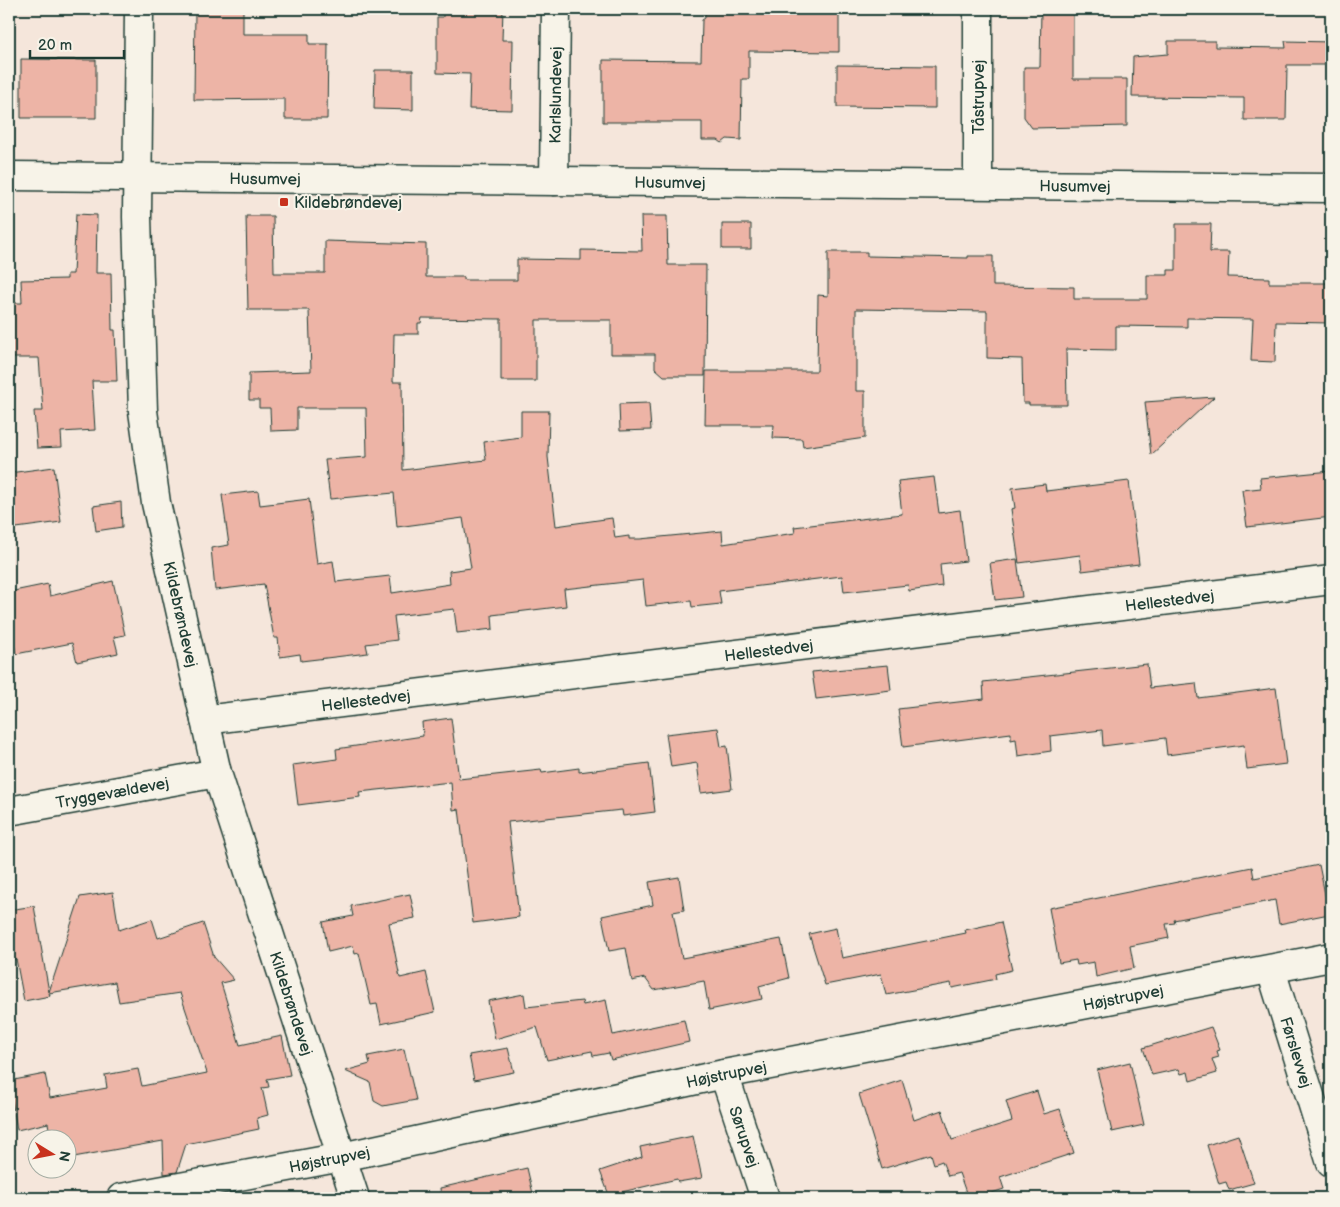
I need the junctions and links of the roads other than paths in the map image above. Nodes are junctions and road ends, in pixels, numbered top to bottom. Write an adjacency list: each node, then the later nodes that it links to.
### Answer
1 (139, 9): 5 (street, Kildebrøndevej)
2 (556, 9): 6 (street, Karlslundevej)
3 (978, 9): 7 (street, Tåstrupvej)
4 (9, 176): 5 (street, Husumvej)
5 (137, 177): 6 (street, Husumvej); 10 (street, Kildebrøndevej)
6 (554, 181): 7 (street, Husumvej)
7 (978, 184): 8 (street, Husumvej)
8 (1331, 188)
9 (1331, 580): 10 (street, Hellestedvej)
10 (205, 720): 11 (street, Kildebrøndevej)
11 (216, 773): 12 (street, Tryggevældevej); 16 (street, Kildebrøndevej)
12 (9, 811)
13 (1331, 957): 14 (street, Højstrupvej)
14 (1271, 970): 15 (street, Højstrupvej); 17 (street, Førslevvej)
15 (724, 1074): 16 (street, Højstrupvej); 20 (street, Sørupvej)
16 (342, 1157): 18 (street, Højstrupvej); 19 (street, Kildebrøndevej)
17 (1331, 1163)
18 (121, 1198)
19 (355, 1198)
20 (765, 1198)

